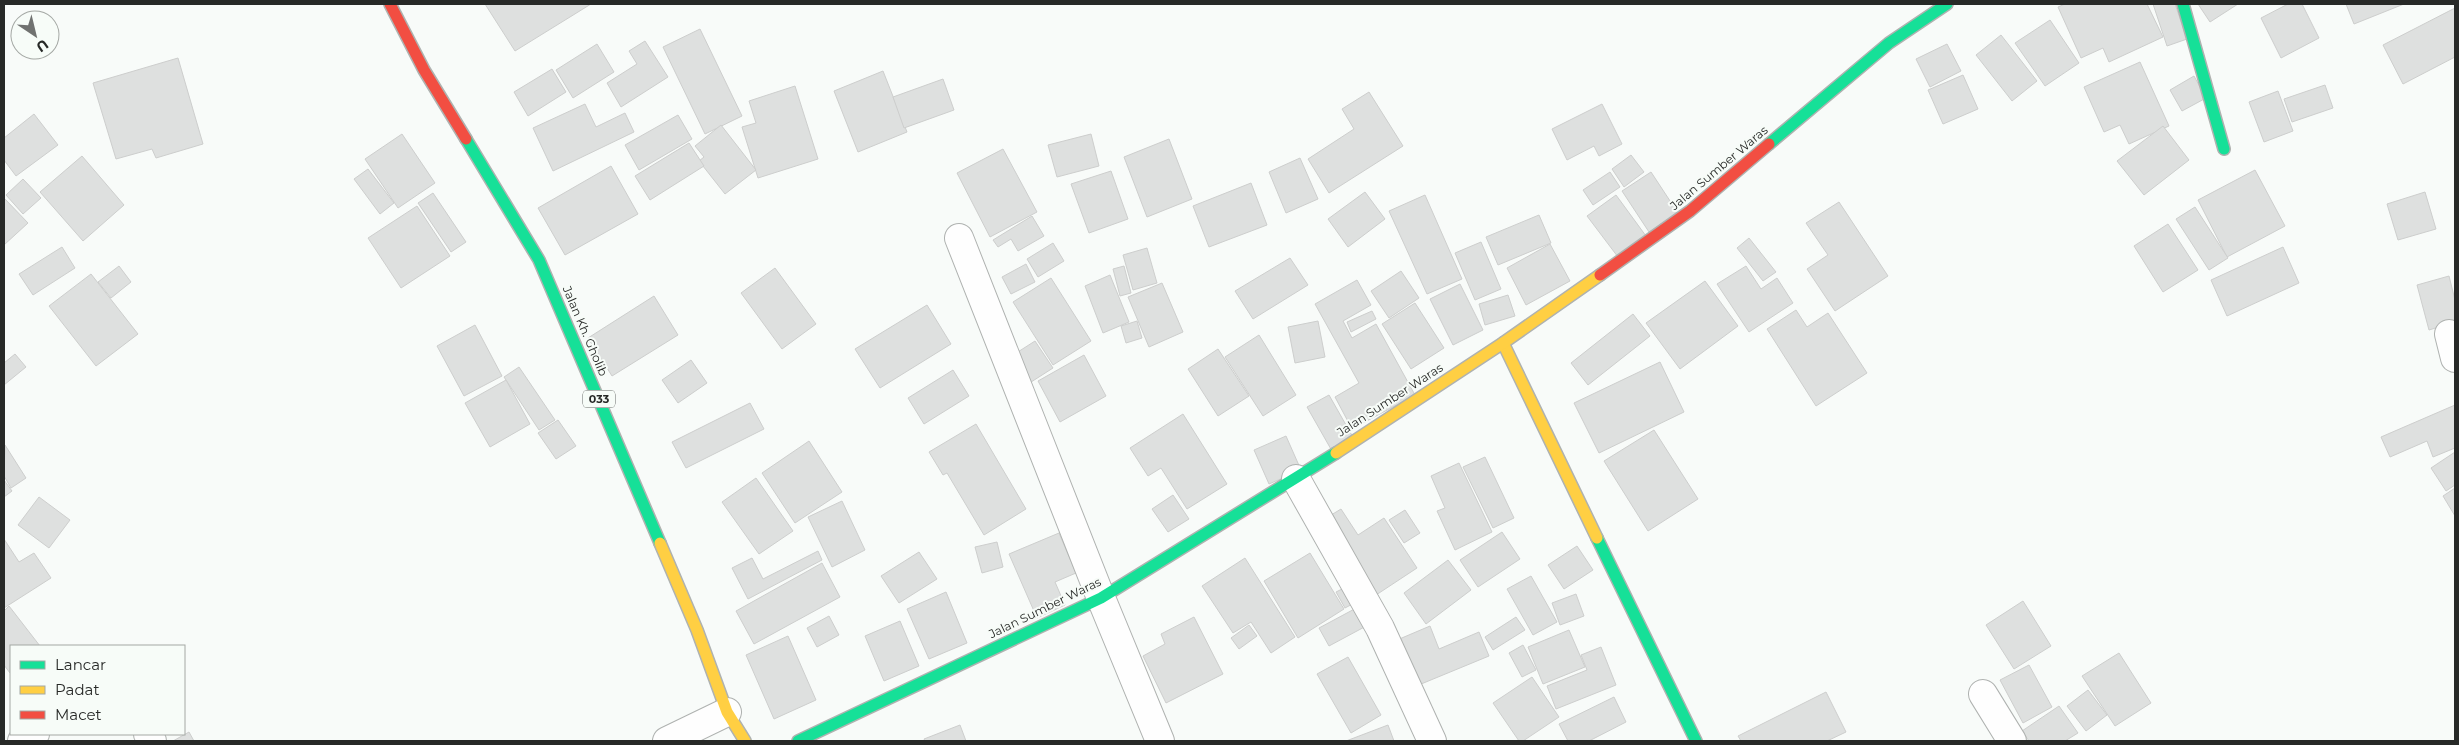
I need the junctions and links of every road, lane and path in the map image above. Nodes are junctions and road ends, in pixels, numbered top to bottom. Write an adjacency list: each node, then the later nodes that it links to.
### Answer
1 (390, 4): 10 (street, Jalan Kh. Gholib / 033)
2 (1946, 4): 6 (street, Jalan Sumber Waras)
3 (2183, 4): 4 (street)
4 (2224, 149)
5 (959, 238): 8 (street)
6 (1503, 343): 7 (street, Jalan Sumber Waras); 18 (street)
7 (1296, 479): 8 (street, Jalan Sumber Waras); 17 (street)
8 (1101, 598): 15 (street, Jalan Sumber Waras); 16 (street)
9 (1982, 694): 19 (street)
10 (727, 712): 13 (street); 14 (street, Jalan Kh. Gholib / 033)
11 (34, 735): 12 (street)
12 (22, 741)
13 (667, 741)
14 (745, 741)
15 (798, 741)
16 (1160, 741)
17 (1432, 741)
18 (1696, 741)
19 (2012, 741)

